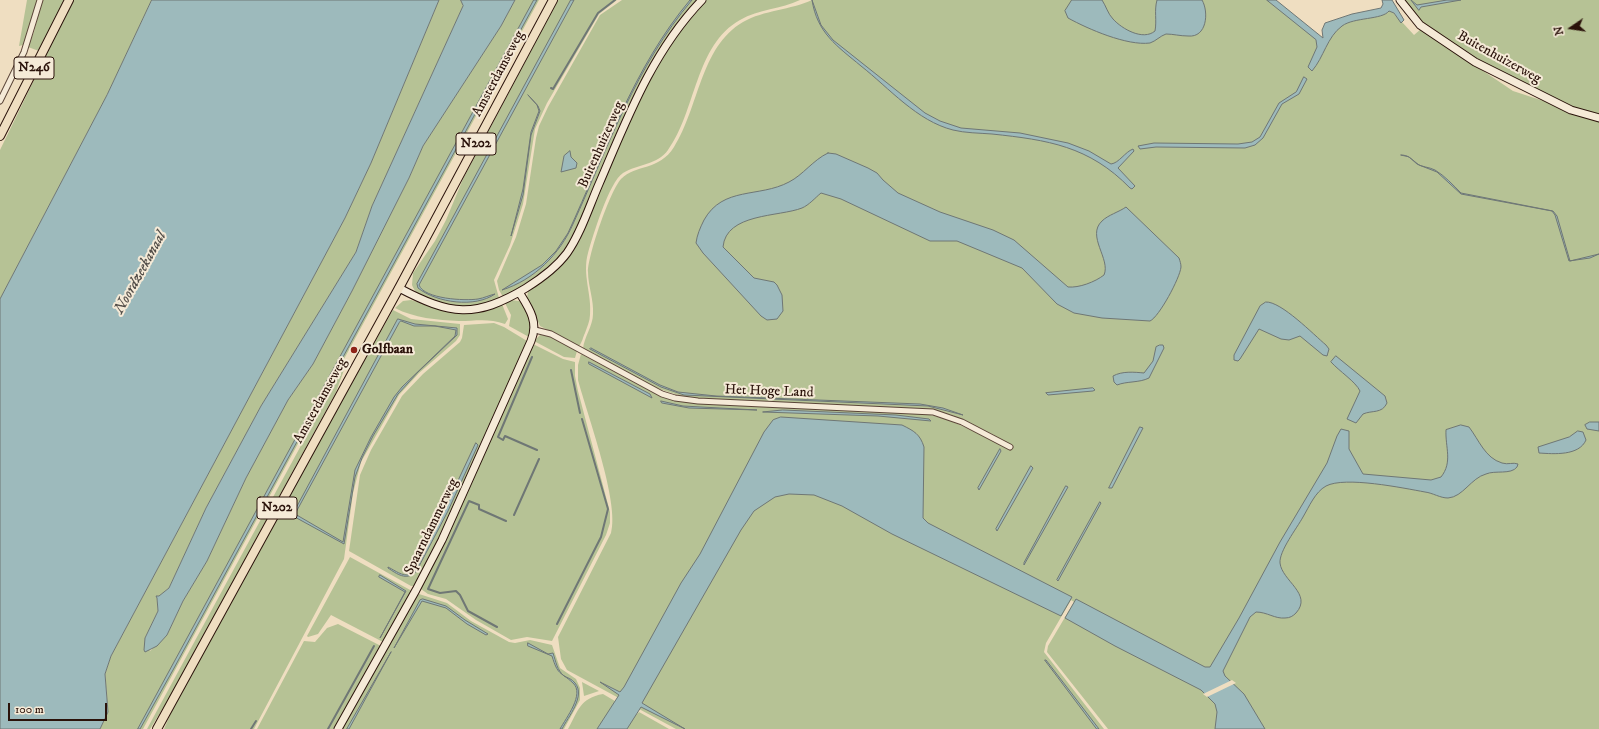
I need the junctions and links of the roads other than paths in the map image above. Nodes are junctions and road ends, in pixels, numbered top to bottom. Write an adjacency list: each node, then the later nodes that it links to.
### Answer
1 (40, 0): 6 (street)
2 (69, 0): 8 (main road, N246)
3 (553, 0): 9 (main road, Amsterdamseweg / N202)
4 (702, 0): 10 (street, Buitenhuizerweg)
5 (1400, 0): 7 (street, Buitenhuizerweg)
6 (0, 101)
7 (1599, 118)
8 (0, 136)
9 (398, 288): 10 (street, Buitenhuizerweg); 13 (main road, Amsterdamseweg / N202)
10 (519, 292): 11 (street)
11 (534, 330): 12 (street, Het Hoge Land); 14 (street, Spaarndammerweg)
12 (1010, 447)
13 (157, 729)
14 (338, 729)

